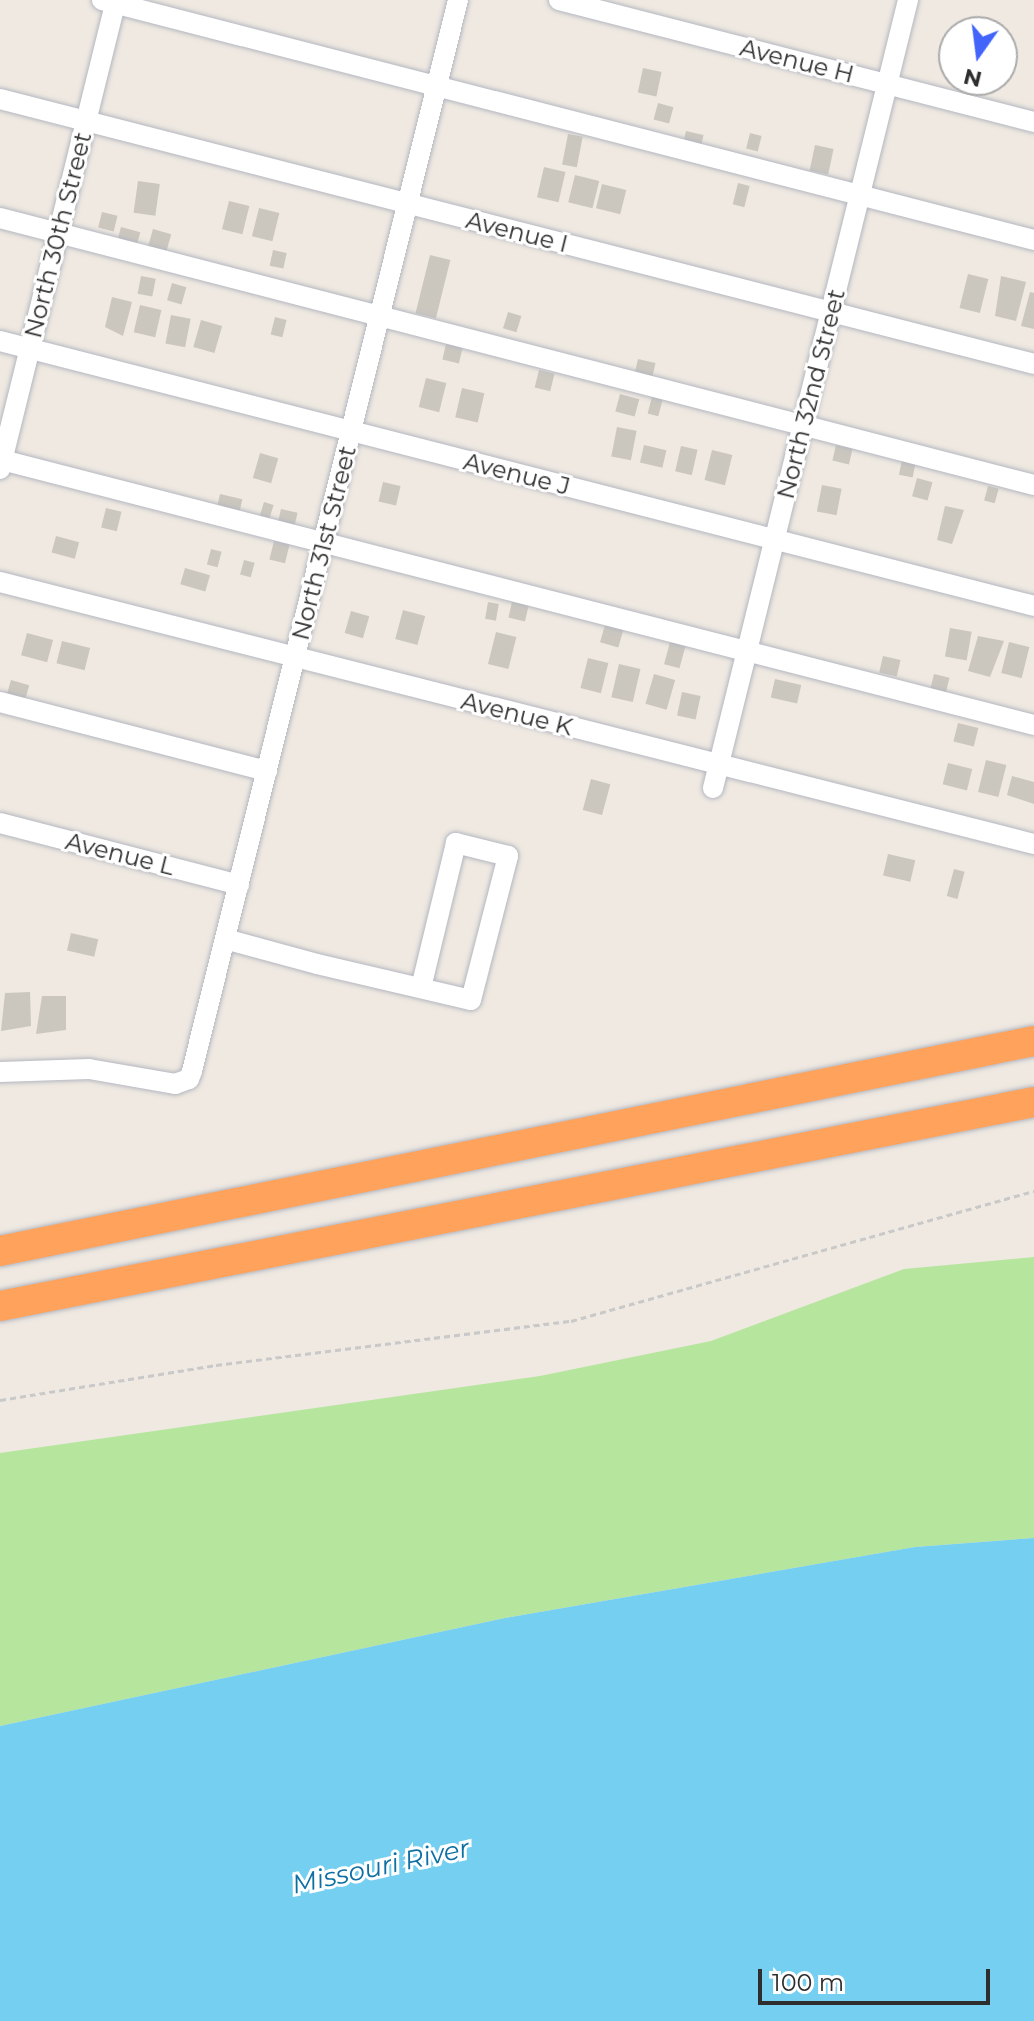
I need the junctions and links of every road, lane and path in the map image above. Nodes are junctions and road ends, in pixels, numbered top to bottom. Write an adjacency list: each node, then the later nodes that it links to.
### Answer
1 (458, 0): 6 (street, North 31st Street)
2 (559, 0): 5 (street, Avenue H)
3 (908, 0): 5 (street, North 32nd Street)
4 (111, 1): 6 (street); 8 (street, North 30th Street)
5 (887, 84): 9 (street, Avenue H); 10 (street, North 32nd Street)
6 (436, 87): 10 (street); 11 (street, North 31st Street)
7 (0, 99): 8 (street, Avenue I)
8 (86, 121): 11 (street, Avenue I); 13 (street, North 30th Street)
9 (1034, 122)
10 (859, 196): 14 (street); 15 (street, North 32nd Street)
11 (408, 204): 15 (street, Avenue I); 16 (street, North 31st Street)
12 (0, 218): 13 (street)
13 (59, 233): 16 (street); 18 (street, North 30th Street)
14 (1034, 240)
15 (831, 313): 19 (street, Avenue I); 20 (street, North 32nd Street)
16 (380, 316): 20 (street); 21 (street, North 31st Street)
17 (0, 341): 18 (street, Avenue J)
18 (30, 349): 21 (street, Avenue J); 22 (street, North 30th Street)
19 (1034, 364)
20 (803, 425): 23 (street); 24 (street, North 32nd Street)
21 (352, 431): 24 (street, Avenue J); 25 (street, North 31st Street)
22 (1, 465): 25 (street)
23 (1034, 485)
24 (775, 540): 27 (street, Avenue J); 28 (street, North 32nd Street)
25 (324, 543): 28 (street); 29 (street, North 31st Street)
26 (0, 582): 29 (street, Avenue K)
27 (1034, 606)
28 (747, 651): 31 (street); 32 (street, North 32nd Street)
29 (295, 658): 32 (street, Avenue K); 33 (street, North 31st Street)
30 (0, 702): 33 (street)
31 (1034, 725)
32 (719, 765): 34 (street, North 32nd Street); 36 (street, Avenue K)
33 (267, 771): 37 (street, North 31st Street)
34 (713, 788)
35 (0, 823): 37 (street, Avenue L)
36 (1034, 844)
37 (239, 885): 38 (street, North 31st Street)
38 (225, 939): 39 (street); 41 (street, North 31st Street)
39 (421, 988): 39 (street)
40 (1034, 1041): 44 (highway)
41 (0, 1072)
42 (1034, 1102): 45 (highway)
43 (1034, 1191): 46 (path)
44 (0, 1251)
45 (0, 1306)
46 (0, 1400)

